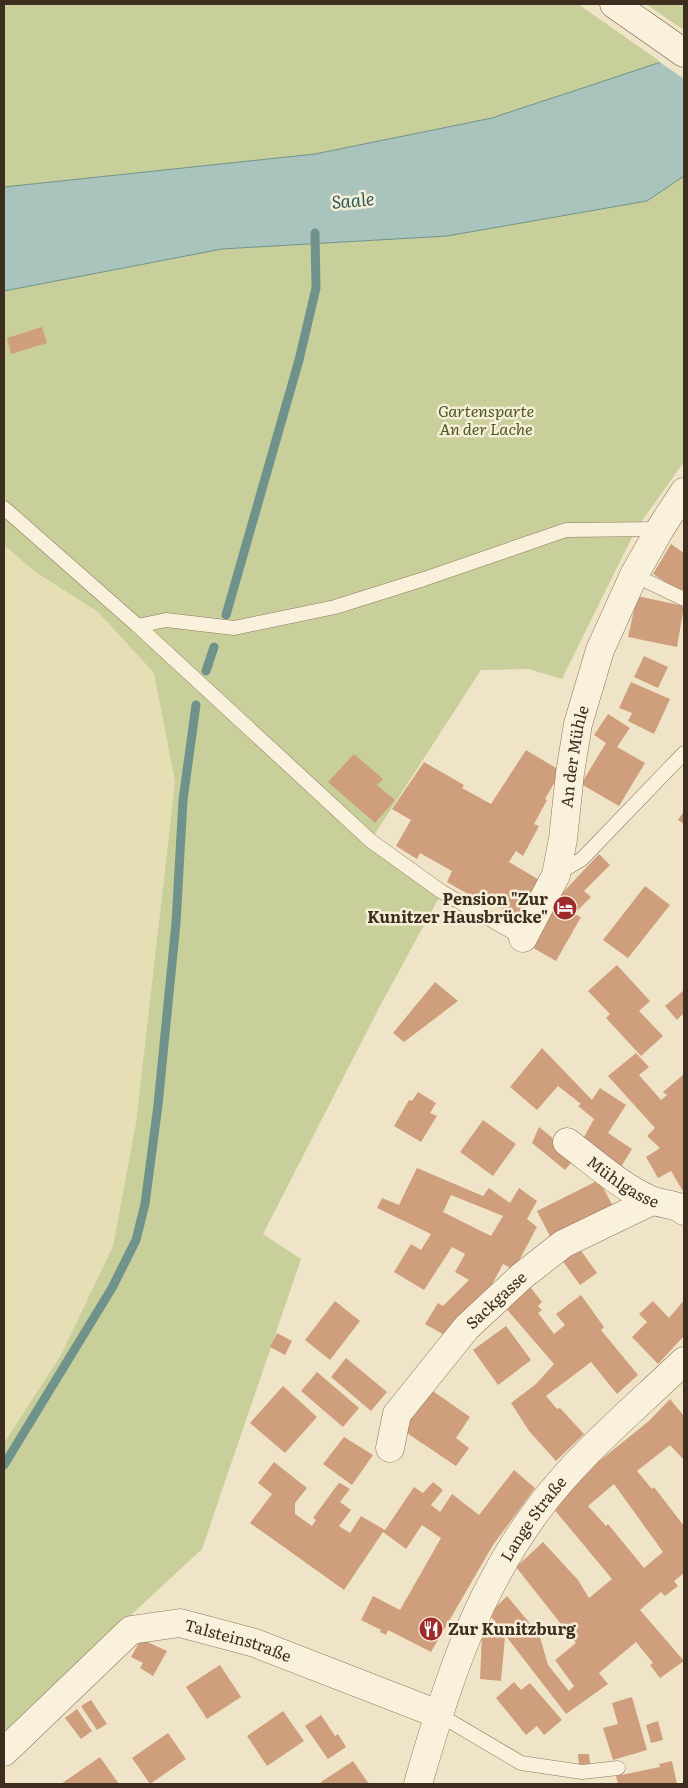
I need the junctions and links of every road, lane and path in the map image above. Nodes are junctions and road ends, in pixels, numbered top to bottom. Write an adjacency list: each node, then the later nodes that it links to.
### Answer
1 (614, 4): 2 (street)
2 (684, 53)
3 (684, 492): 5 (street, An der Mühle)
4 (4, 508): 8 (lane)
5 (660, 529): 6 (street, An der Mühle); 8 (lane)
6 (634, 575): 7 (lane); 10 (street, An der Mühle)
7 (684, 599)
8 (138, 626): 11 (lane)
9 (684, 753): 10 (lane)
10 (556, 875): 11 (street, An der Mühle)
11 (522, 938)
12 (567, 1142): 13 (street, Mühlgasse)
13 (652, 1201): 14 (street, Mühlgasse); 16 (street, Sackgasse)
14 (684, 1212)
15 (684, 1361): 17 (street, Lange Straße)
16 (390, 1448)
17 (438, 1714): 18 (street, Talsteinstraße); 19 (lane); 20 (street)
18 (4, 1752)
19 (618, 1768)
20 (418, 1784)

